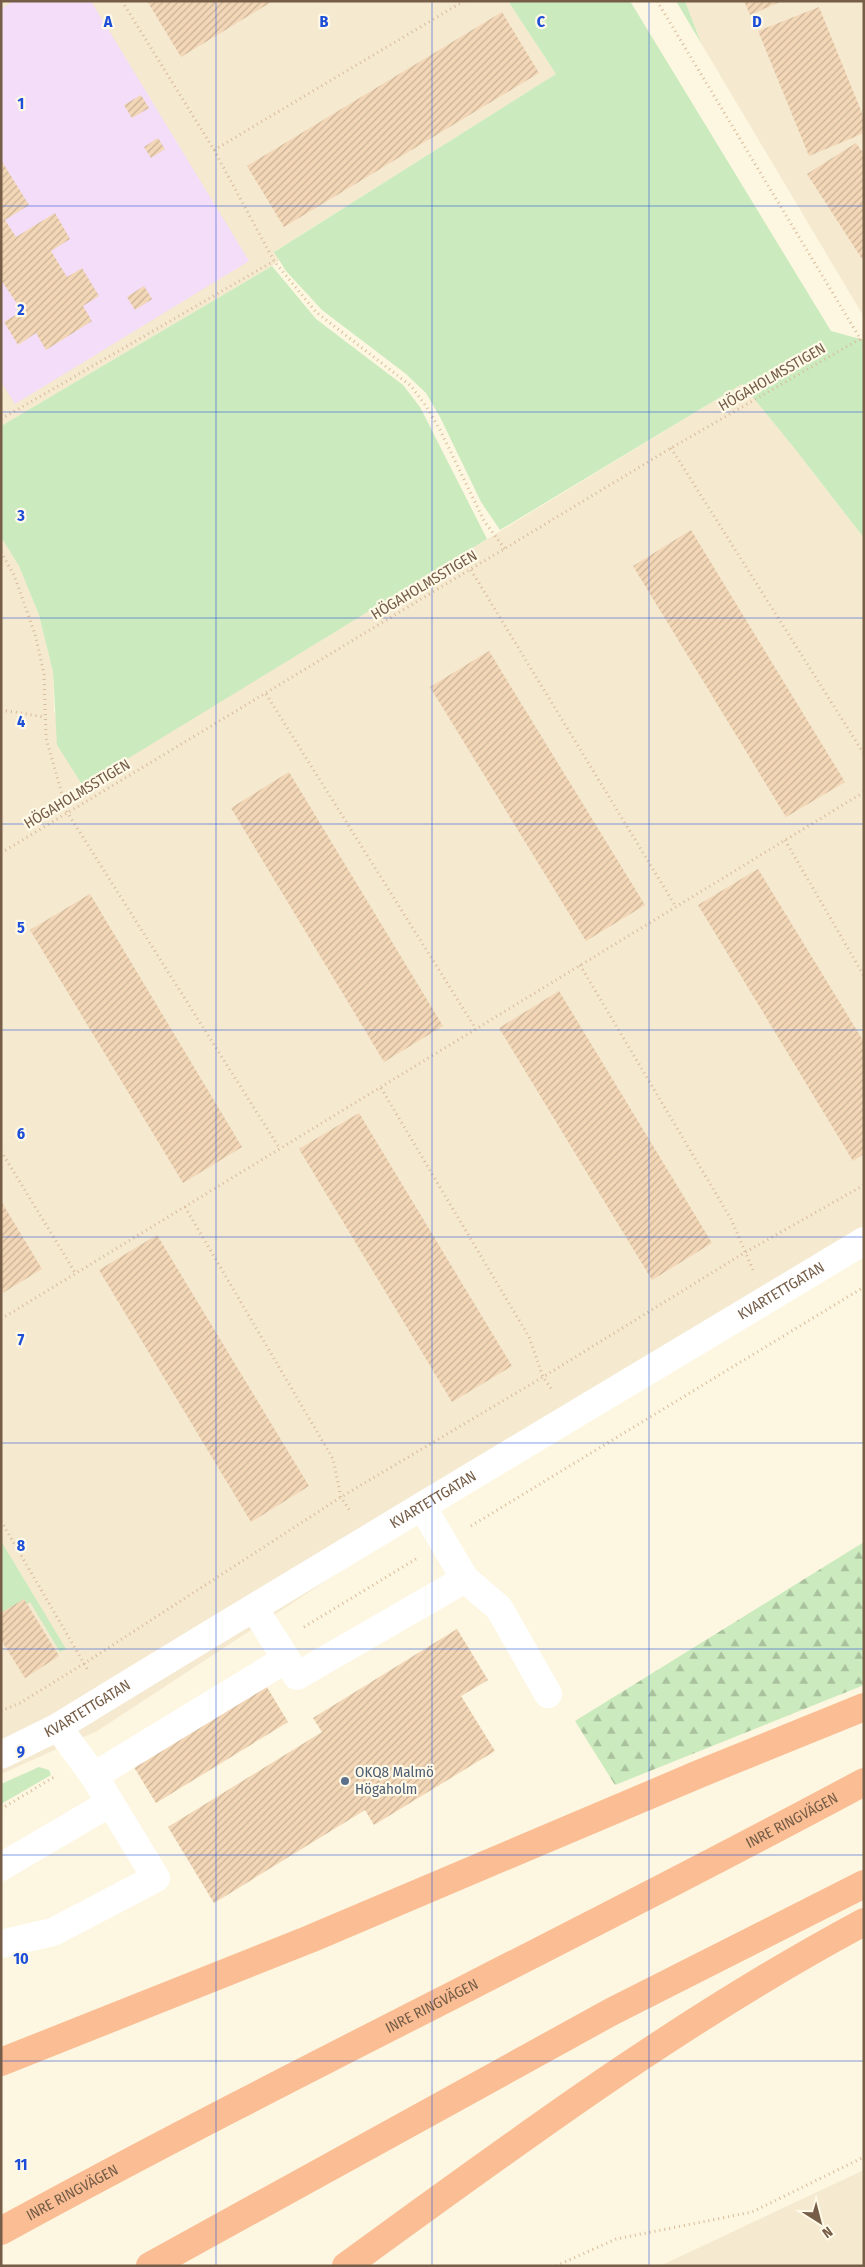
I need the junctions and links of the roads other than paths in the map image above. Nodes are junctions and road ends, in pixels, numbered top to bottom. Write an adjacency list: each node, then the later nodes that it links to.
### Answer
1 (864, 1242): 2 (street, KVARTETTGATAN)
2 (422, 1506): 3 (street); 4 (street, KVARTETTGATAN)
3 (465, 1579): 5 (street); 6 (street)
4 (254, 1608): 5 (street); 8 (street, KVARTETTGATAN)
5 (286, 1659): 10 (street)
6 (548, 1694)
7 (864, 1708): 17 (highway)
8 (58, 1727): 9 (street, KVARTETTGATAN); 10 (street)
9 (1, 1755)
10 (94, 1776): 12 (street)
11 (864, 1782): 18 (highway, INRE RINGVÄGEN)
12 (110, 1802): 13 (street); 16 (street)
13 (1, 1867)
14 (864, 1884): 19 (highway)
15 (864, 1922): 20 (highway)
16 (1, 1944)
17 (1, 2062)
18 (1, 2231)
19 (150, 2266)
20 (346, 2266)

